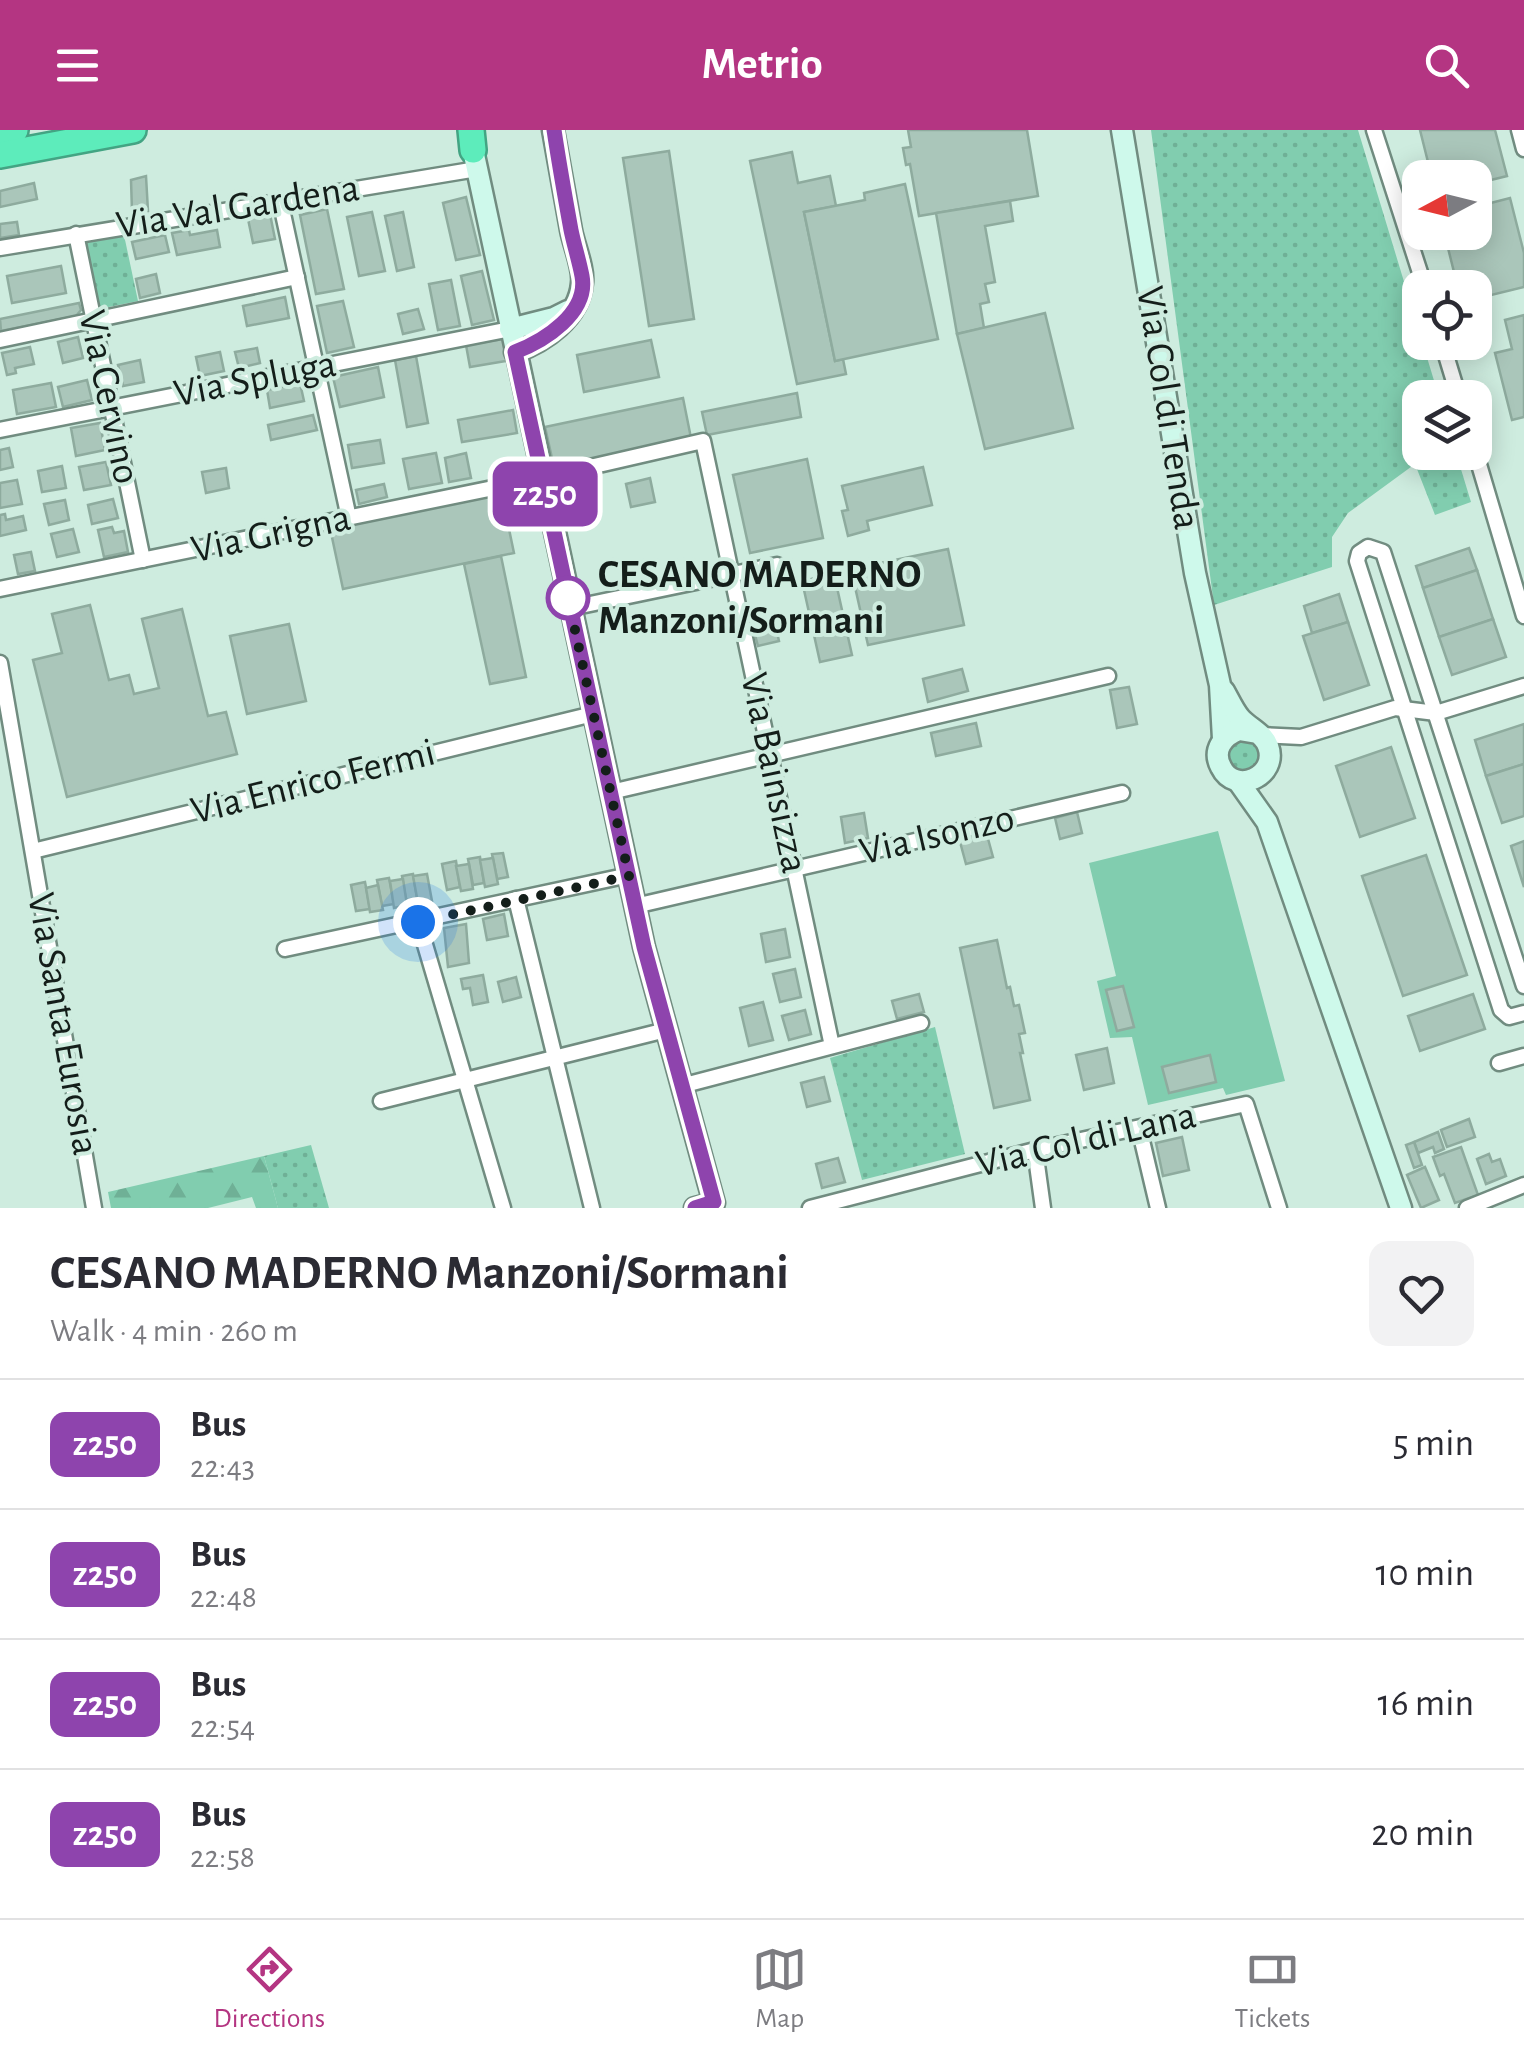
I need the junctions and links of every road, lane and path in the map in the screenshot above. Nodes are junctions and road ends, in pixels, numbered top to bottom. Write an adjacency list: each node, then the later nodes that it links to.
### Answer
1 (15, 130): 7 (highway)
2 (133, 130): 10 (highway)
3 (554, 130): 16 (main road)
4 (1122, 130): 36 (main road, Via Col di Tenda)
5 (1374, 130): 14 (street)
6 (1519, 130): 9 (street)
7 (0, 134)
8 (472, 144): 11 (street, Via Val Gardena); 18 (main road)
9 (1524, 148)
10 (0, 156)
11 (280, 200): 12 (street, Via Val Gardena); 15 (street)
12 (76, 234): 13 (street, Via Val Gardena); 17 (street, Via Cervino)
13 (0, 248)
14 (1418, 270)
15 (297, 277): 17 (street); 21 (street)
16 (574, 308): 18 (main road); 20 (main road)
17 (93, 320): 19 (street); 22 (street, Via Cervino)
18 (510, 329): 20 (main road); 21 (street, Via Spluga)
19 (0, 340)
20 (515, 352): 26 (main road)
21 (318, 366): 22 (street, Via Spluga); 27 (street)
22 (110, 408): 23 (street, Via Spluga); 28 (street, Via Cervino)
23 (0, 430)
24 (702, 441): 26 (street, Via Grigna); 30 (street, Via Bainsizza)
25 (1480, 470): 33 (street)
26 (542, 478): 27 (street, Via Grigna); 32 (main road)
27 (348, 518): 28 (street, Via Grigna)
28 (143, 560): 31 (street, Via Grigna)
29 (776, 565): 30 (street)
30 (730, 574): 32 (street); 44 (street, Via Bainsizza)
31 (0, 589)
32 (571, 608): 39 (main road)
33 (1524, 616)
34 (0, 662): 50 (street, Via Santa Eurosia)
35 (1108, 676): 44 (street)
36 (1220, 685): 41 (main road, Via Col di Tenda); 43 (main road, Via Col di Tenda)
37 (1524, 686): 40 (street)
38 (1404, 708): 40 (street); 40 (street); 42 (street); 58 (street)
39 (594, 714): 47 (main road); 50 (street, Via Enrico Fermi)
40 (1436, 714): 57 (street)
41 (1258, 734): 42 (street); 43 (main road); 45 (main road, Via Col di Tenda)
42 (1301, 737): 45 (street)
43 (1223, 739): 46 (main road, Via Col di Tenda)
44 (770, 755): 47 (street); 51 (street, Via Bainsizza)
45 (1266, 769): 46 (main road); 49 (main road, Via Col di Tenda)
46 (1238, 782): 49 (main road, Via Col di Tenda)
47 (611, 792): 52 (main road)
48 (1122, 793): 51 (street, Via Isonzo)
49 (1267, 822): 79 (main road, Via Col di Tenda)
50 (33, 851): 72 (street, Via Santa Eurosia)
51 (794, 868): 54 (street, Via Isonzo); 61 (street, Via Bainsizza)
52 (629, 876): 53 (street); 54 (main road)
53 (516, 899): 55 (street); 63 (street)
54 (635, 906): 60 (main road)
55 (418, 922): 56 (street); 65 (street)
56 (286, 949)
57 (1524, 986)
58 (1524, 1013)
59 (921, 1023): 61 (street)
60 (666, 1030): 63 (street); 66 (main road)
61 (832, 1046): 66 (street)
62 (1524, 1056): 64 (street)
63 (556, 1058): 65 (street); 74 (street)
64 (1499, 1063)
65 (466, 1079): 67 (street); 73 (street)
66 (681, 1086): 71 (main road)
67 (381, 1101)
68 (1139, 1128): 69 (street, Via Col di Lana); 77 (street); 78 (street, Via Col di Lana)
69 (1036, 1150): 75 (street, Via Col di Lana); 76 (street)
70 (1524, 1185): 80 (street)
71 (708, 1206)
72 (94, 1208)
73 (503, 1208)
74 (592, 1208)
75 (810, 1208)
76 (1043, 1208)
77 (1158, 1208)
78 (1278, 1208)
79 (1401, 1208)
80 (1467, 1208)

